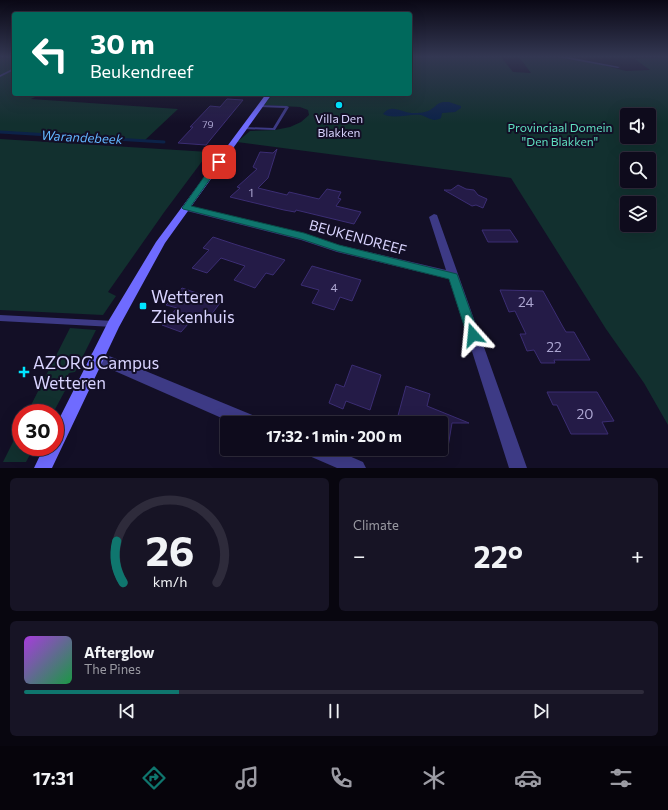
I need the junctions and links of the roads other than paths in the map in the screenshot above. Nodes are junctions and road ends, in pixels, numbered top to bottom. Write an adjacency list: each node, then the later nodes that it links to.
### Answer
1 (267, 96): 2 (main road)
2 (260, 106): 3 (main road); 3 (lane)
3 (243, 128): 4 (main road)
4 (186, 208): 6 (street, BEUKENDREEF); 8 (main road)
5 (434, 217): 6 (street)
6 (454, 276): 16 (street)
7 (0, 318): 8 (lane)
8 (114, 324): 9 (main road)
9 (97, 357): 10 (street); 11 (main road)
10 (235, 416)
11 (64, 425)
12 (49, 456): 14 (main road)
13 (329, 456): 15 (street)
14 (43, 468)
15 (357, 468)
16 (518, 468)

